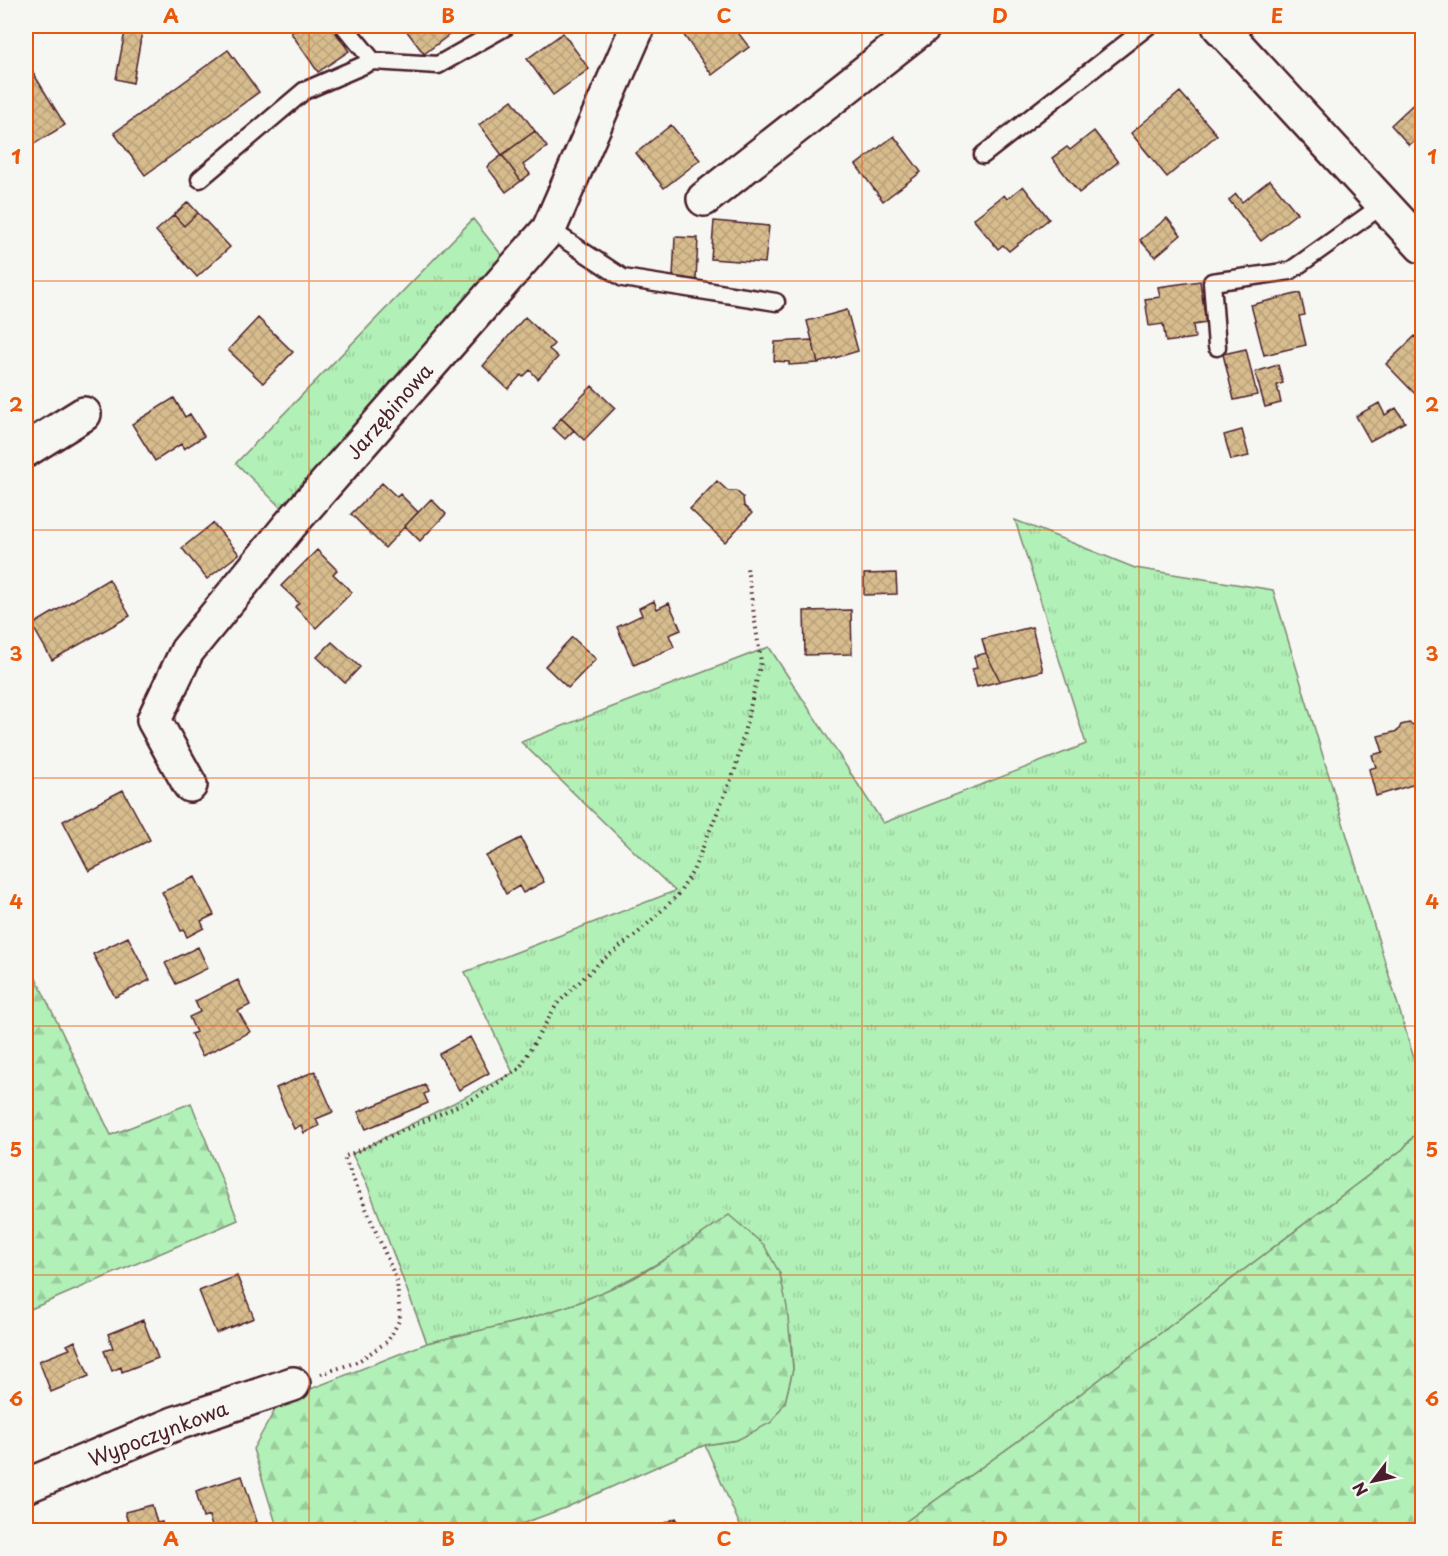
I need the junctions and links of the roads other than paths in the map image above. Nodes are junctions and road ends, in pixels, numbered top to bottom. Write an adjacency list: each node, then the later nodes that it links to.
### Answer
1 (344, 26): 7 (lane)
2 (507, 26): 7 (lane)
3 (638, 26): 12 (street, Jarzębinowa)
4 (924, 26): 10 (street)
5 (1148, 26): 8 (lane)
6 (1219, 26): 11 (street)
7 (373, 60): 9 (lane)
8 (983, 155)
9 (200, 179)
10 (705, 199)
11 (1384, 204): 13 (street); 15 (lane)
12 (549, 229): 14 (lane); 18 (street, Jarzębinowa)
13 (1422, 246)
14 (776, 302)
15 (1216, 347)
16 (84, 414): 17 (street)
17 (26, 450)
18 (190, 786)
19 (292, 1384): 20 (street, Wypoczynkowa)
20 (26, 1486)

